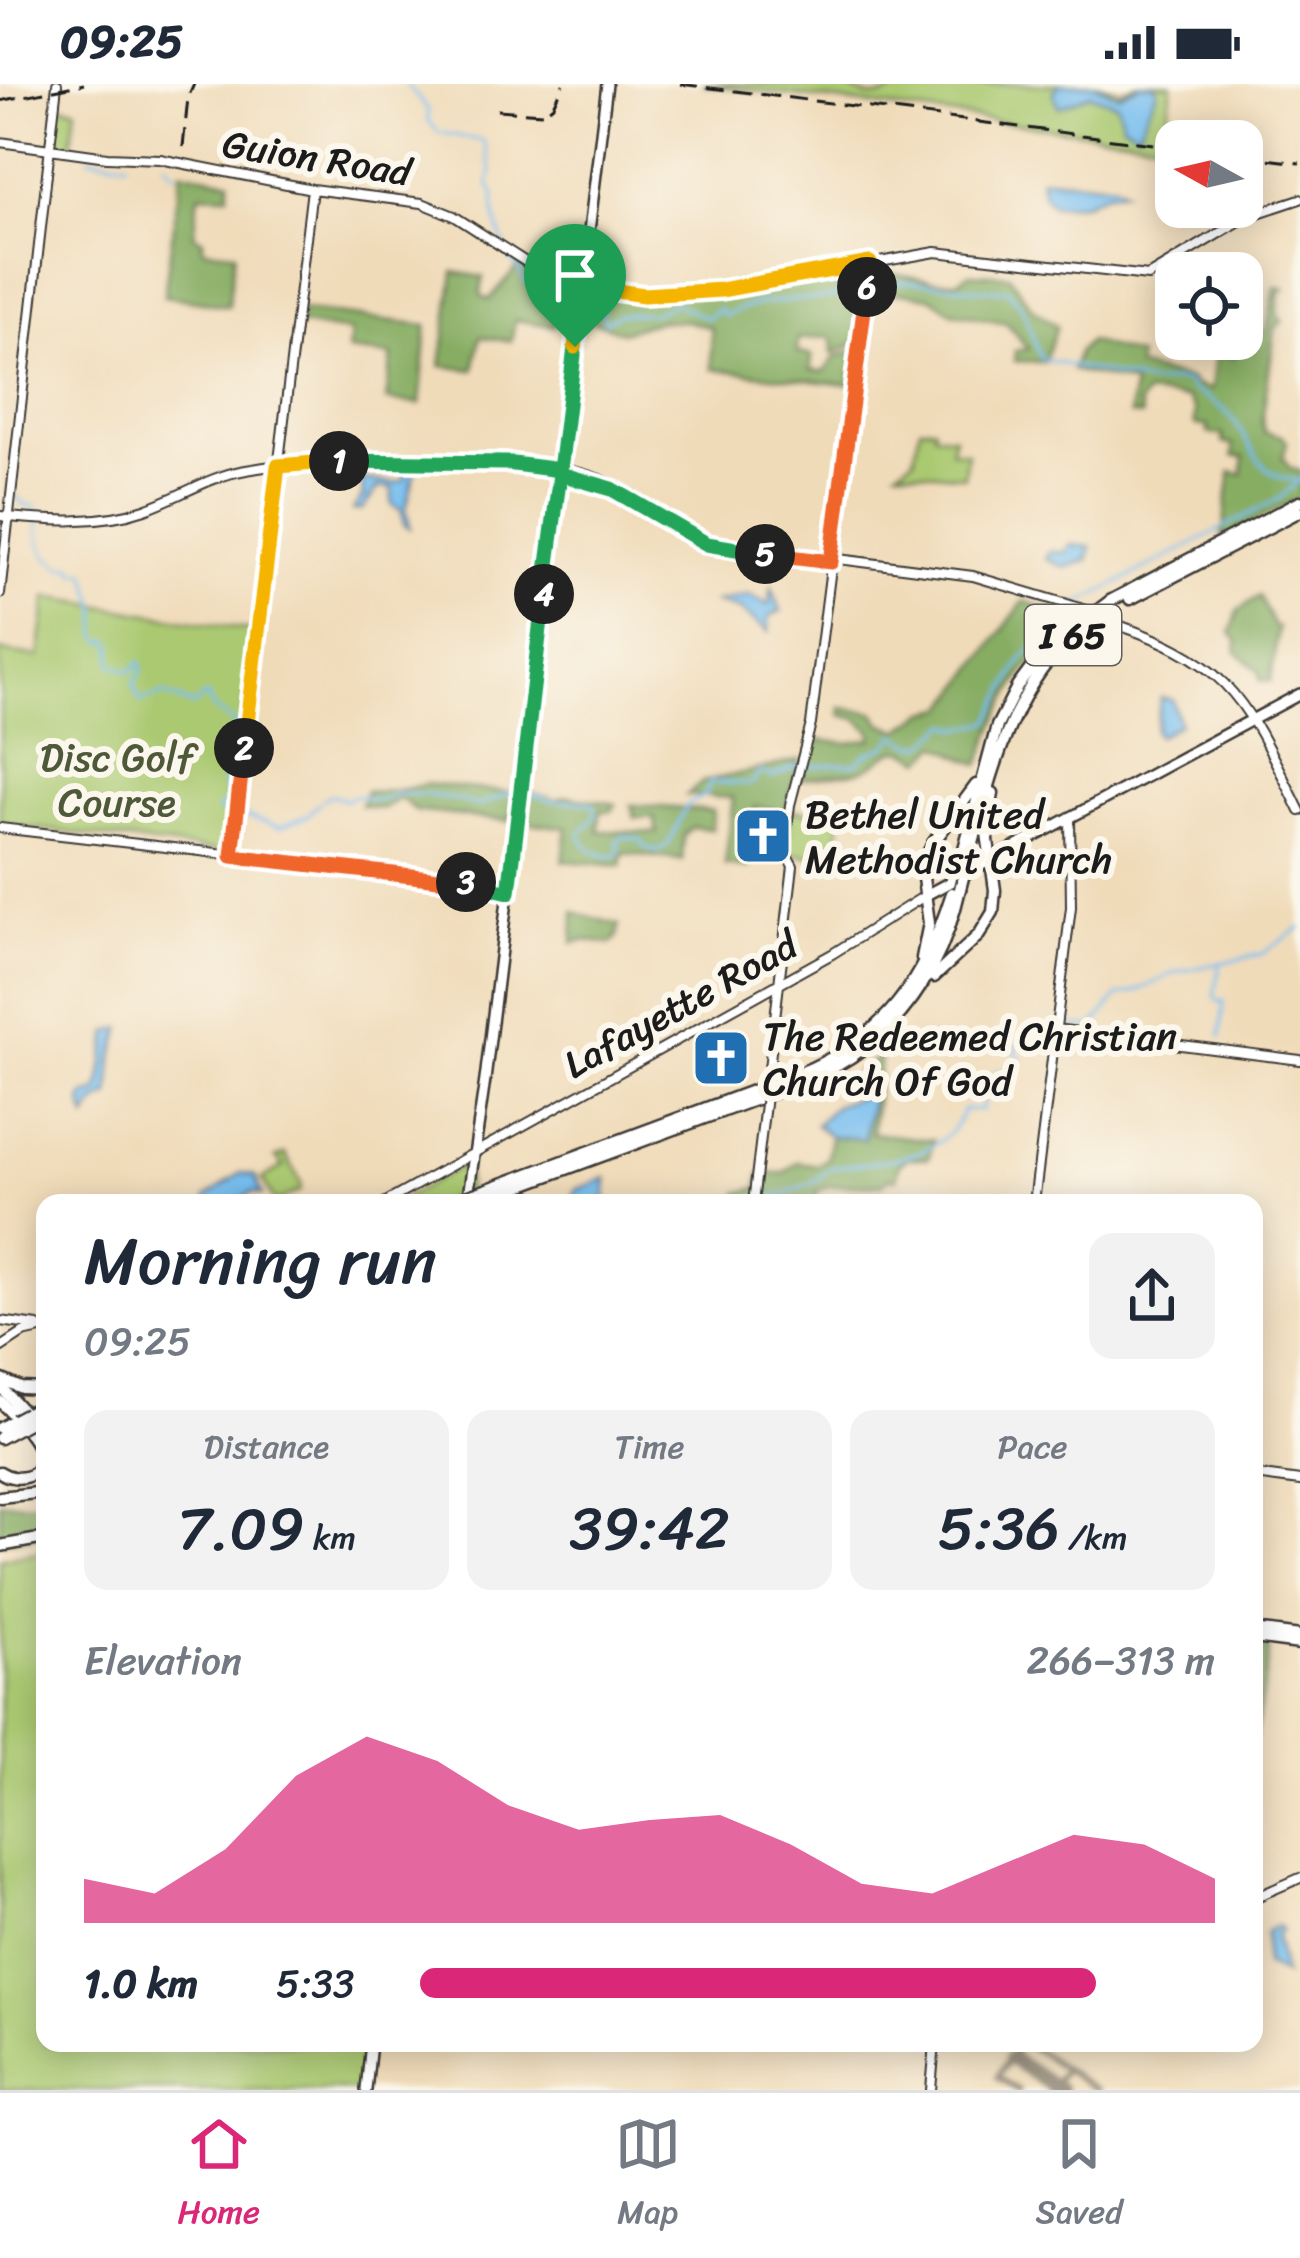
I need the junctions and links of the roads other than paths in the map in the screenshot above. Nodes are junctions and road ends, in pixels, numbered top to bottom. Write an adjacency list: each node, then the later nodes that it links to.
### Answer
1 (57, 84): 4 (street)
2 (608, 84): 8 (main road)
3 (0, 142): 4 (street, Guion Road)
4 (50, 149): 5 (street, Guion Road); 13 (street)
5 (312, 189): 8 (street, Guion Road); 9 (street)
6 (1300, 199): 7 (street, Guion Road)
7 (870, 263): 8 (street, Guion Road); 14 (street)
8 (582, 292): 10 (main road)
9 (278, 468): 10 (street); 13 (street); 27 (street)
10 (560, 472): 14 (street); 30 (main road)
11 (1300, 501): 20 (highway, I 65)
12 (1300, 511): 18 (highway, I 65)
13 (6, 519): 15 (street)
14 (831, 560): 19 (street, bridge); 32 (street)
15 (0, 584): 16 (street)
16 (0, 595)
17 (1300, 696): 19 (main road, Lafayette Road)
18 (1012, 714): 28 (highway); 29 (highway, I 65)
19 (1256, 719): 21 (street); 24 (main road, Lafayette Road)
20 (991, 745): 29 (highway, I 65); 31 (highway)
21 (1291, 787): 22 (street); 23 (street)
22 (1300, 802)
23 (1300, 811)
24 (1071, 819): 26 (main road, Lafayette Road); 28 (main road, Lafayette Road); 34 (street)
25 (0, 828): 27 (street)
26 (1007, 850): 28 (highway)
27 (232, 856): 30 (street)
28 (990, 857): 31 (main road, Lafayette Road); 33 (highway)
29 (962, 868): 33 (highway, I 65, bridge)
30 (509, 892): 36 (main road)
31 (927, 898): 32 (street, Lafayette Road); 33 (highway)
32 (779, 983): 36 (street, Lafayette Road); 40 (street, bridge)
33 (901, 1008): 39 (highway, I 65)
34 (1057, 1029): 35 (street); 41 (street)
35 (1300, 1060)
36 (475, 1154): 37 (street, Lafayette Road); 38 (main road)
37 (400, 1194)
38 (469, 1194)
39 (486, 1194)
40 (754, 1194)
41 (1035, 1194)
42 (0, 1321): 43 (street)
43 (36, 1326)
44 (36, 1330): 45 (street)
45 (0, 1348)
46 (0, 1383): 47 (highway); 51 (highway)
47 (36, 1389)
48 (0, 1399): 54 (highway); 55 (highway)
49 (35, 1415): 50 (highway, bridge)
50 (16, 1425): 52 (highway); 53 (highway)
51 (36, 1425)
52 (0, 1428)
53 (0, 1440)
54 (36, 1440)
55 (36, 1444)
56 (36, 1470): 57 (highway)
57 (0, 1472)
58 (1263, 1476): 59 (street)
59 (1300, 1480)
60 (36, 1493): 61 (highway)
61 (0, 1497)
62 (36, 1540): 63 (highway)
63 (0, 1546)
64 (1263, 1633): 65 (highway)
65 (1300, 1637)
66 (1300, 1879): 67 (street)
67 (1263, 1894)
68 (370, 2052): 70 (main road)
69 (934, 2052): 71 (street)
70 (366, 2090)
71 (931, 2090)

